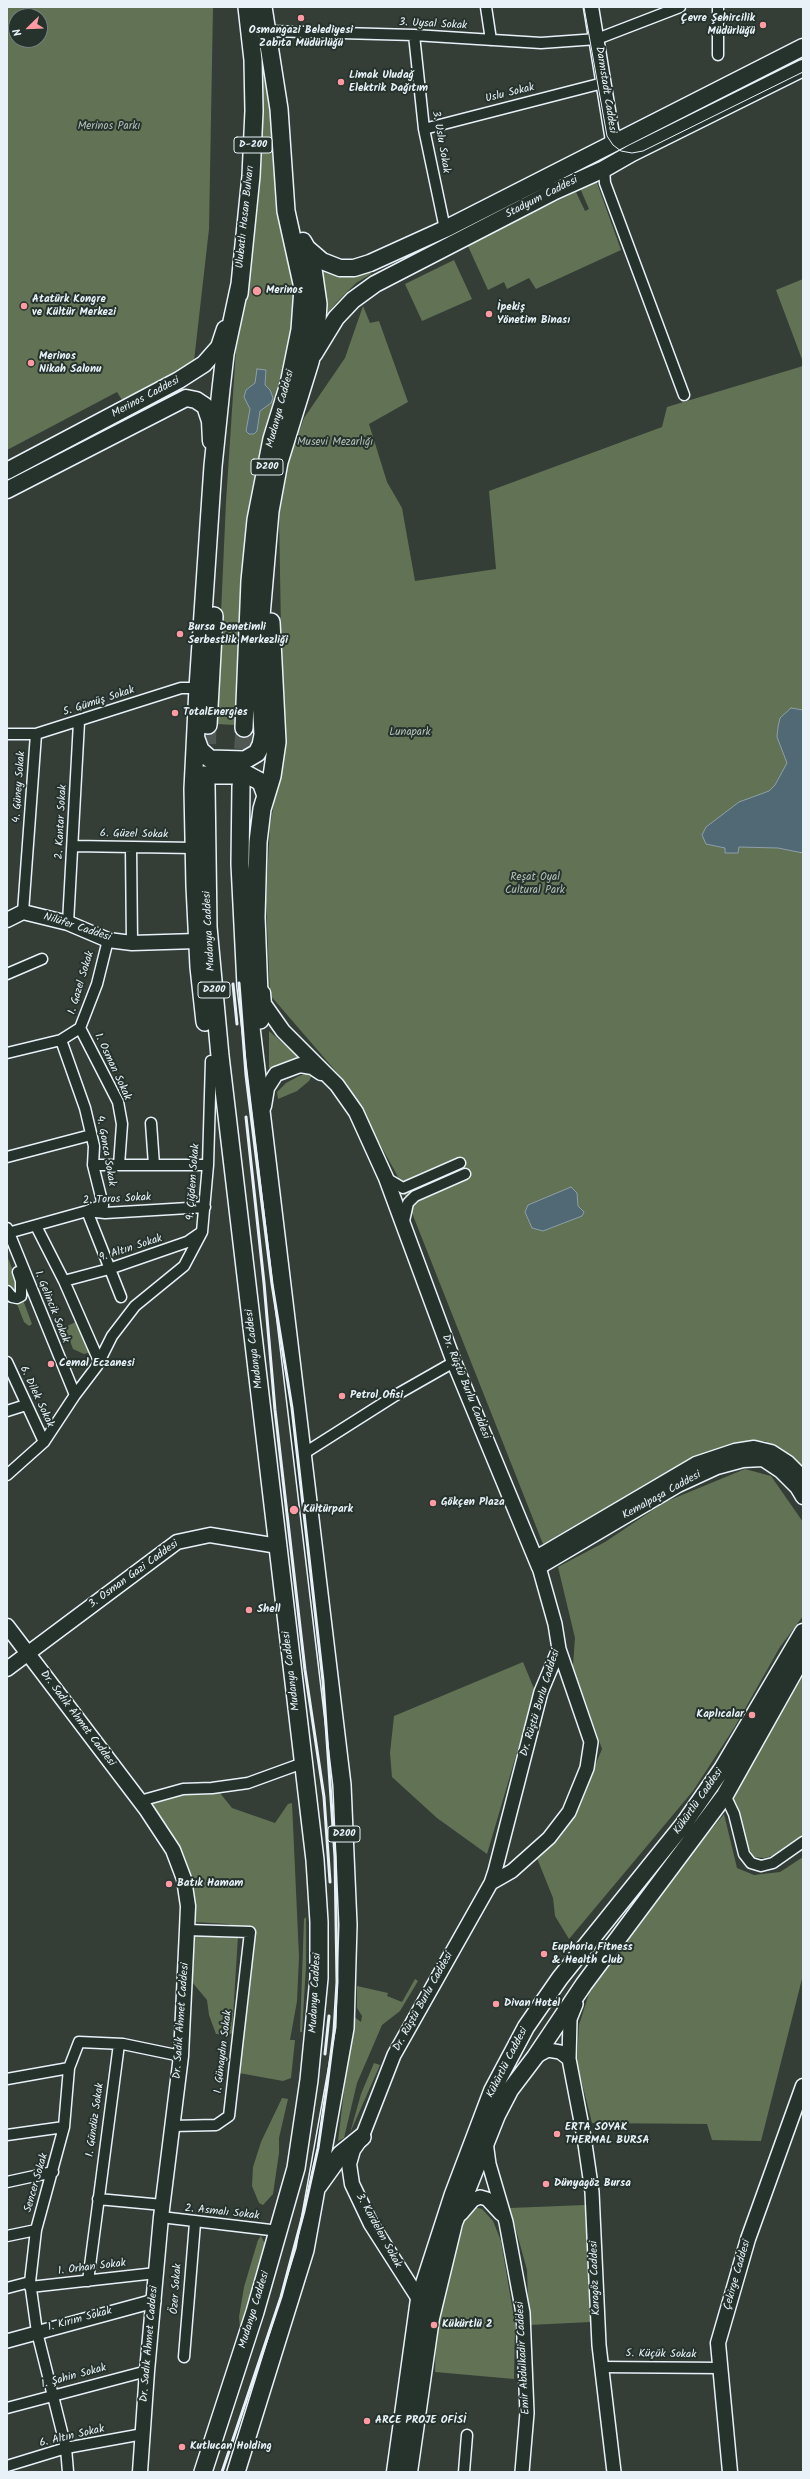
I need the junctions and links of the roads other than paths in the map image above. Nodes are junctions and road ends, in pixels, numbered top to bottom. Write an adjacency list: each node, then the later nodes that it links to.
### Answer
1 (247, 7): 21 (highway, Ulubatlı Hasan Bulvarı / D-200)
2 (263, 7): 8 (highway, D-200)
3 (486, 7): 11 (street)
4 (591, 7): 10 (main road, Darmstadt Caddesi)
5 (680, 7): 7 (street, 3. Uysal Sokak)
6 (718, 7): 13 (street)
7 (665, 11): 10 (street, 3. Uysal Sokak)
8 (268, 31): 9 (street, 3. Uysal Sokak); 19 (highway, D-200)
9 (414, 35): 11 (street, 3. Uysal Sokak); 16 (street, 3. Uslu Sokak)
10 (597, 39): 11 (street, 3. Uysal Sokak); 15 (main road, Darmstadt Caddesi)
11 (492, 40)
12 (803, 47): 17 (main road)
13 (718, 55)
14 (803, 68): 18 (main road, Stadyum Caddesi)
15 (603, 83): 16 (street, Uslu Sokak); 17 (main road, Darmstadt Caddesi)
16 (424, 129): 20 (street, 3. Uslu Sokak)
17 (613, 141): 20 (main road)
18 (604, 169): 22 (main road, Stadyum Caddesi); 23 (street)
19 (286, 211): 20 (main road); 22 (highway); 31 (highway, Mudanya Caddesi / D200)
20 (445, 228)
21 (240, 284): 24 (highway); 25 (main road, Merinos Caddesi); 30 (highway)
22 (310, 362): 27 (highway)
23 (684, 395)
24 (213, 466): 26 (main road, Merinos Caddesi); 28 (highway)
25 (7, 471)
26 (7, 490)
27 (270, 511): 34 (highway); 37 (highway)
28 (198, 688): 29 (street, 5. Gümüş Sokak); 34 (highway)
29 (79, 722): 33 (street, 5. Gümüş Sokak); 38 (street, 2. Kantar Sokak)
30 (208, 725)
31 (244, 728)
32 (7, 734): 33 (street, 5. Gümüş Sokak)
33 (36, 734): 41 (street, 4. Güney Sokak)
34 (196, 739): 36 (highway)
35 (241, 786): 55 (highway, D200)
36 (200, 787): 37 (highway); 40 (highway); 66 (highway, Mudanya Caddesi / D200)
37 (266, 796): 48 (highway)
38 (73, 846): 39 (street, 6. Güzel Sokak); 43 (street, 2. Kantar Sokak)
39 (131, 847): 40 (street, 6. Güzel Sokak); 46 (street)
40 (194, 848): 45 (highway)
41 (23, 912): 42 (main road); 43 (main road, Nilüfer Caddesi)
42 (7, 920)
43 (68, 923): 44 (main road, Nilüfer Caddesi)
44 (108, 940): 46 (main road, Nilüfer Caddesi); 50 (street, 1. Gazel Sokak)
45 (197, 941): 46 (main road, Nilüfer Caddesi); 53 (highway)
46 (132, 943)
47 (42, 959): 49 (street)
48 (259, 973): 54 (main road); 55 (highway)
49 (7, 974)
50 (80, 1028): 51 (street, 1. Gazel Sokak); 62 (street, 1. Osman Sokak)
51 (61, 1040): 52 (street, 1. Gazel Sokak); 57 (street, 4. Gonca Sokak)
52 (7, 1053)
53 (211, 1061): 63 (street, 9. Çiğdem Sokak); 66 (highway)
54 (337, 1085): 55 (main road); 65 (main road, Dr. Rüştü Burlu Caddesi)
55 (263, 1118): 85 (highway, D200)
56 (151, 1123): 60 (street)
57 (92, 1135): 58 (street); 61 (street, 4. Gonca Sokak)
58 (7, 1157)
59 (460, 1163): 65 (street)
60 (154, 1164): 62 (street); 63 (street)
61 (93, 1165): 62 (street); 68 (street, 4. Gonca Sokak)
62 (119, 1165)
63 (208, 1165): 67 (street, 9. Çiğdem Sokak)
64 (465, 1174): 69 (street)
65 (386, 1178): 69 (main road, Dr. Rüştü Burlu Caddesi)
66 (236, 1194): 89 (highway, Mudanya Caddesi / D200)
67 (205, 1207): 68 (street, 2. Toros Sokak); 72 (street, 9. Çiğdem Sokak)
68 (87, 1211): 70 (street, 2. Toros Sokak); 74 (street)
69 (404, 1225): 80 (main road, Dr. Rüştü Burlu Caddesi)
70 (36, 1226): 71 (street, 2. Toros Sokak); 75 (street)
71 (8, 1230): 81 (street, 1. Gelincik Sokak)
72 (202, 1232): 74 (street, 9. Altın Sokak); 78 (street, 9. Çiğdem Sokak)
73 (7, 1245): 76 (street)
74 (109, 1269): 75 (street, 9. Altın Sokak); 77 (street)
75 (64, 1281): 78 (street)
76 (7, 1291)
77 (121, 1297)
78 (99, 1361): 81 (street, 9. Çiğdem Sokak)
79 (7, 1362): 82 (street, 6. Dilek Sokak)
80 (454, 1362): 85 (street); 90 (main road, Dr. Rüştü Burlu Caddesi)
81 (75, 1395): 84 (street, 9. Çiğdem Sokak)
82 (26, 1405): 83 (street); 84 (street, 6. Dilek Sokak)
83 (7, 1411)
84 (44, 1442): 86 (street, 9. Çiğdem Sokak)
85 (302, 1454): 118 (highway, D200)
86 (7, 1475)
87 (803, 1478): 90 (main road, Kemalpaşa Caddesi)
88 (803, 1497): 90 (main road, Kemalpaşa Caddesi)
89 (278, 1546): 94 (main road, 3. Osman Gazi Caddesi); 97 (highway, Mudanya Caddesi / D200)
90 (538, 1562): 93 (street, Dr. Rüştü Burlu Caddesi)
91 (7, 1626): 94 (main road, Dr. Sadık Ahmet Caddesi)
92 (803, 1632): 131 (main road, Kükürtlü Caddesi)
93 (558, 1649): 101 (street, Dr. Rüştü Burlu Caddesi); 101 (street)
94 (27, 1653): 96 (main road, 3. Osman Gazi Caddesi); 99 (main road, Dr. Sadık Ahmet Caddesi)
95 (803, 1656): 98 (main road, Kükürtlü Caddesi)
96 (7, 1669)
97 (303, 1763): 99 (street); 125 (highway, Mudanya Caddesi / D200)
98 (725, 1795): 100 (street); 103 (main road, Kükürtlü Caddesi)
99 (140, 1801): 102 (main road, Dr. Sadık Ahmet Caddesi)
100 (803, 1842)
101 (491, 1883): 114 (street, Dr. Rüştü Burlu Caddesi)
102 (188, 1930): 105 (main road, Dr. Sadık Ahmet Caddesi); 111 (street, 1. Günaydın Sokak)
103 (584, 1984): 106 (main road, Kükürtlü Caddesi); 107 (street, Karagöz Caddesi)
104 (119, 2044): 105 (street); 108 (street, Sencer Sokak); 119 (street, 1. Gündüz Sokak)
105 (180, 2056): 111 (main road, Dr. Sadık Ahmet Caddesi)
106 (535, 2057): 107 (street); 115 (main road, Kükürtlü Caddesi)
107 (569, 2059): 136 (street, Karagöz Caddesi)
108 (69, 2068): 109 (street); 112 (street, Sencer Sokak)
109 (7, 2079)
110 (802, 2094): 137 (main road, Çekirge Caddesi)
111 (172, 2126): 120 (main road, Dr. Sadık Ahmet Caddesi)
112 (64, 2127): 113 (street); 116 (street, Sencer Sokak)
113 (7, 2135)
114 (362, 2137): 118 (highway); 131 (main road, 3. Kardelen Sokak)
115 (486, 2142): 121 (street, Emir Abdulkadir Caddesi); 123 (main road, Kükürtlü Caddesi)
116 (53, 2172): 117 (street); 124 (street, Sencer Sokak)
117 (7, 2182)
118 (316, 2189): 148 (highway, D200)
119 (98, 2199): 120 (street); 128 (street, 1. Gündüz Sokak)
120 (162, 2211): 122 (street, 2. Asmalı Sokak); 127 (main road, Dr. Sadık Ahmet Caddesi)
121 (506, 2222): 123 (street); 152 (street, Emir Abdulkadir Caddesi)
122 (195, 2223): 125 (street, 2. Asmalı Sokak); 135 (street, Özer Sokak)
123 (454, 2223): 150 (main road, Kükürtlü Caddesi)
124 (36, 2230): 126 (street); 129 (street, Sencer Sokak)
125 (280, 2231): 147 (highway, Mudanya Caddesi / D200)
126 (7, 2236)
127 (156, 2273): 128 (street, 1. Orhan Sokak); 132 (main road, Dr. Sadık Ahmet Caddesi)
128 (88, 2281): 129 (street, 1. Orhan Sokak)
129 (30, 2285): 130 (street, 1. Orhan Sokak); 133 (street, Sencer Sokak)
130 (7, 2288)
131 (419, 2299): 149 (main road, Kükürtlü Caddesi)
132 (154, 2301): 133 (street, 1. Kırım Sokak); 138 (main road, Dr. Sadık Ahmet Caddesi)
133 (37, 2332): 134 (street, 1. Kırım Sokak); 139 (street, Sencer Sokak)
134 (7, 2341)
135 (184, 2357)
136 (602, 2367): 137 (street, 5. Küçük Sokak); 153 (street, Karagöz Caddesi)
137 (721, 2368): 154 (main road, Çekirge Caddesi)
138 (147, 2371): 139 (street, 1. Şahin Sokak); 141 (main road, Dr. Sadık Ahmet Caddesi)
139 (52, 2395): 140 (street, 1. Şahin Sokak); 143 (street, Sencer Sokak)
140 (7, 2408)
141 (143, 2434): 143 (street, 6. Altın Sokak); 146 (main road, Dr. Sadık Ahmet Caddesi)
142 (467, 2435): 151 (street)
143 (66, 2448): 144 (street, 6. Altın Sokak); 145 (street, Sencer Sokak)
144 (7, 2466)
145 (68, 2472)
146 (140, 2472)
147 (203, 2472)
148 (236, 2472)
149 (395, 2472)
150 (408, 2472)
151 (464, 2472)
152 (522, 2472)
153 (614, 2472)
154 (730, 2472)

